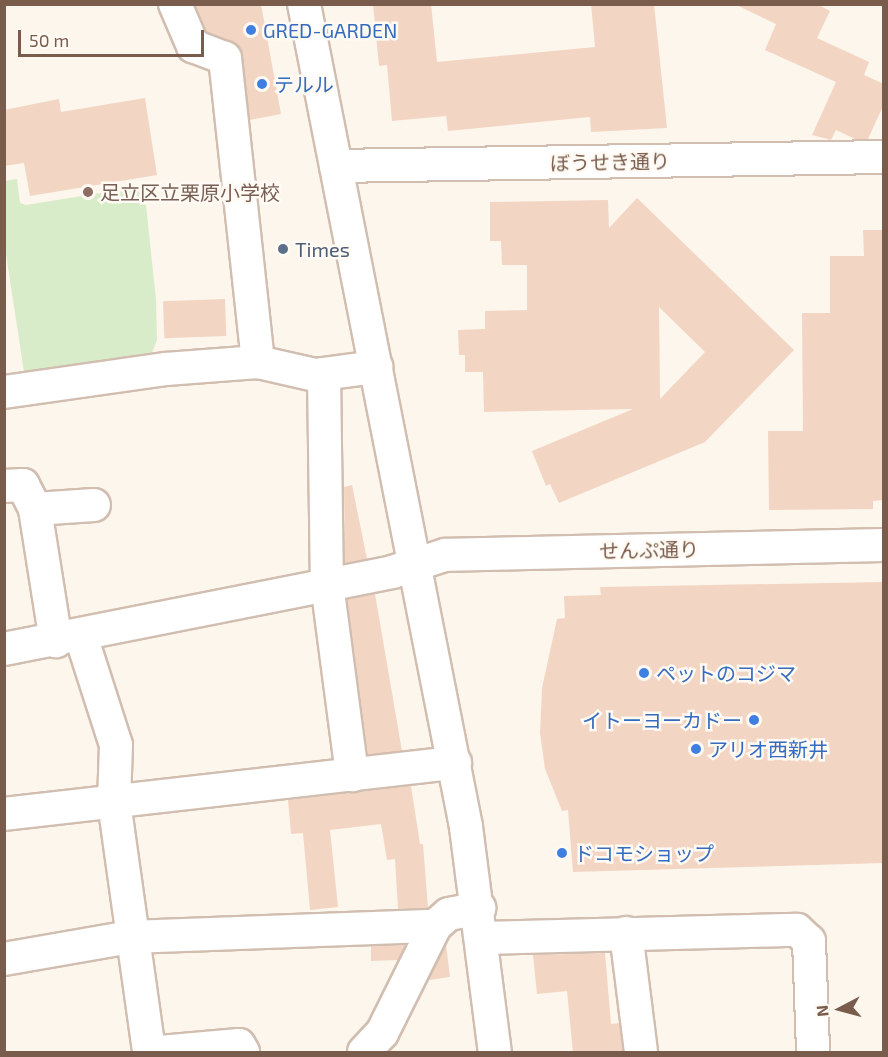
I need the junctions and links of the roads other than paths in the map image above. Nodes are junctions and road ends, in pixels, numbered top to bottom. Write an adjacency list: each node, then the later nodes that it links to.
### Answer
1 (175, 4): 5 (street)
2 (304, 4): 4 (street)
3 (884, 157): 4 (street, ぼうせき通り)
4 (336, 166): 6 (street)
5 (258, 362): 7 (street); 8 (street)
6 (376, 367): 7 (street); 13 (street)
7 (324, 374): 14 (street)
8 (4, 392)
9 (4, 486): 11 (street)
10 (94, 506): 11 (street)
11 (35, 509): 15 (street)
12 (884, 545): 13 (street, せんぷ通り)
13 (415, 563): 14 (street, せんぷ通り); 17 (street)
14 (327, 584): 15 (street, せんぷ通り); 18 (street)
15 (69, 639): 16 (street, せんぷ通り); 19 (street)
16 (4, 649)
17 (455, 763): 18 (street); 21 (street)
18 (352, 775): 19 (street)
19 (114, 802): 20 (street); 24 (street)
20 (4, 814)
21 (481, 923): 22 (street); 23 (street); 30 (street)
22 (435, 926): 24 (street); 29 (street)
23 (626, 933): 31 (street); 32 (street)
24 (130, 937): 25 (street); 26 (street)
25 (4, 959)
26 (149, 1053)
27 (160, 1053): 28 (street)
28 (243, 1053)
29 (364, 1053)
30 (495, 1053)
31 (640, 1053)
32 (813, 1053)

